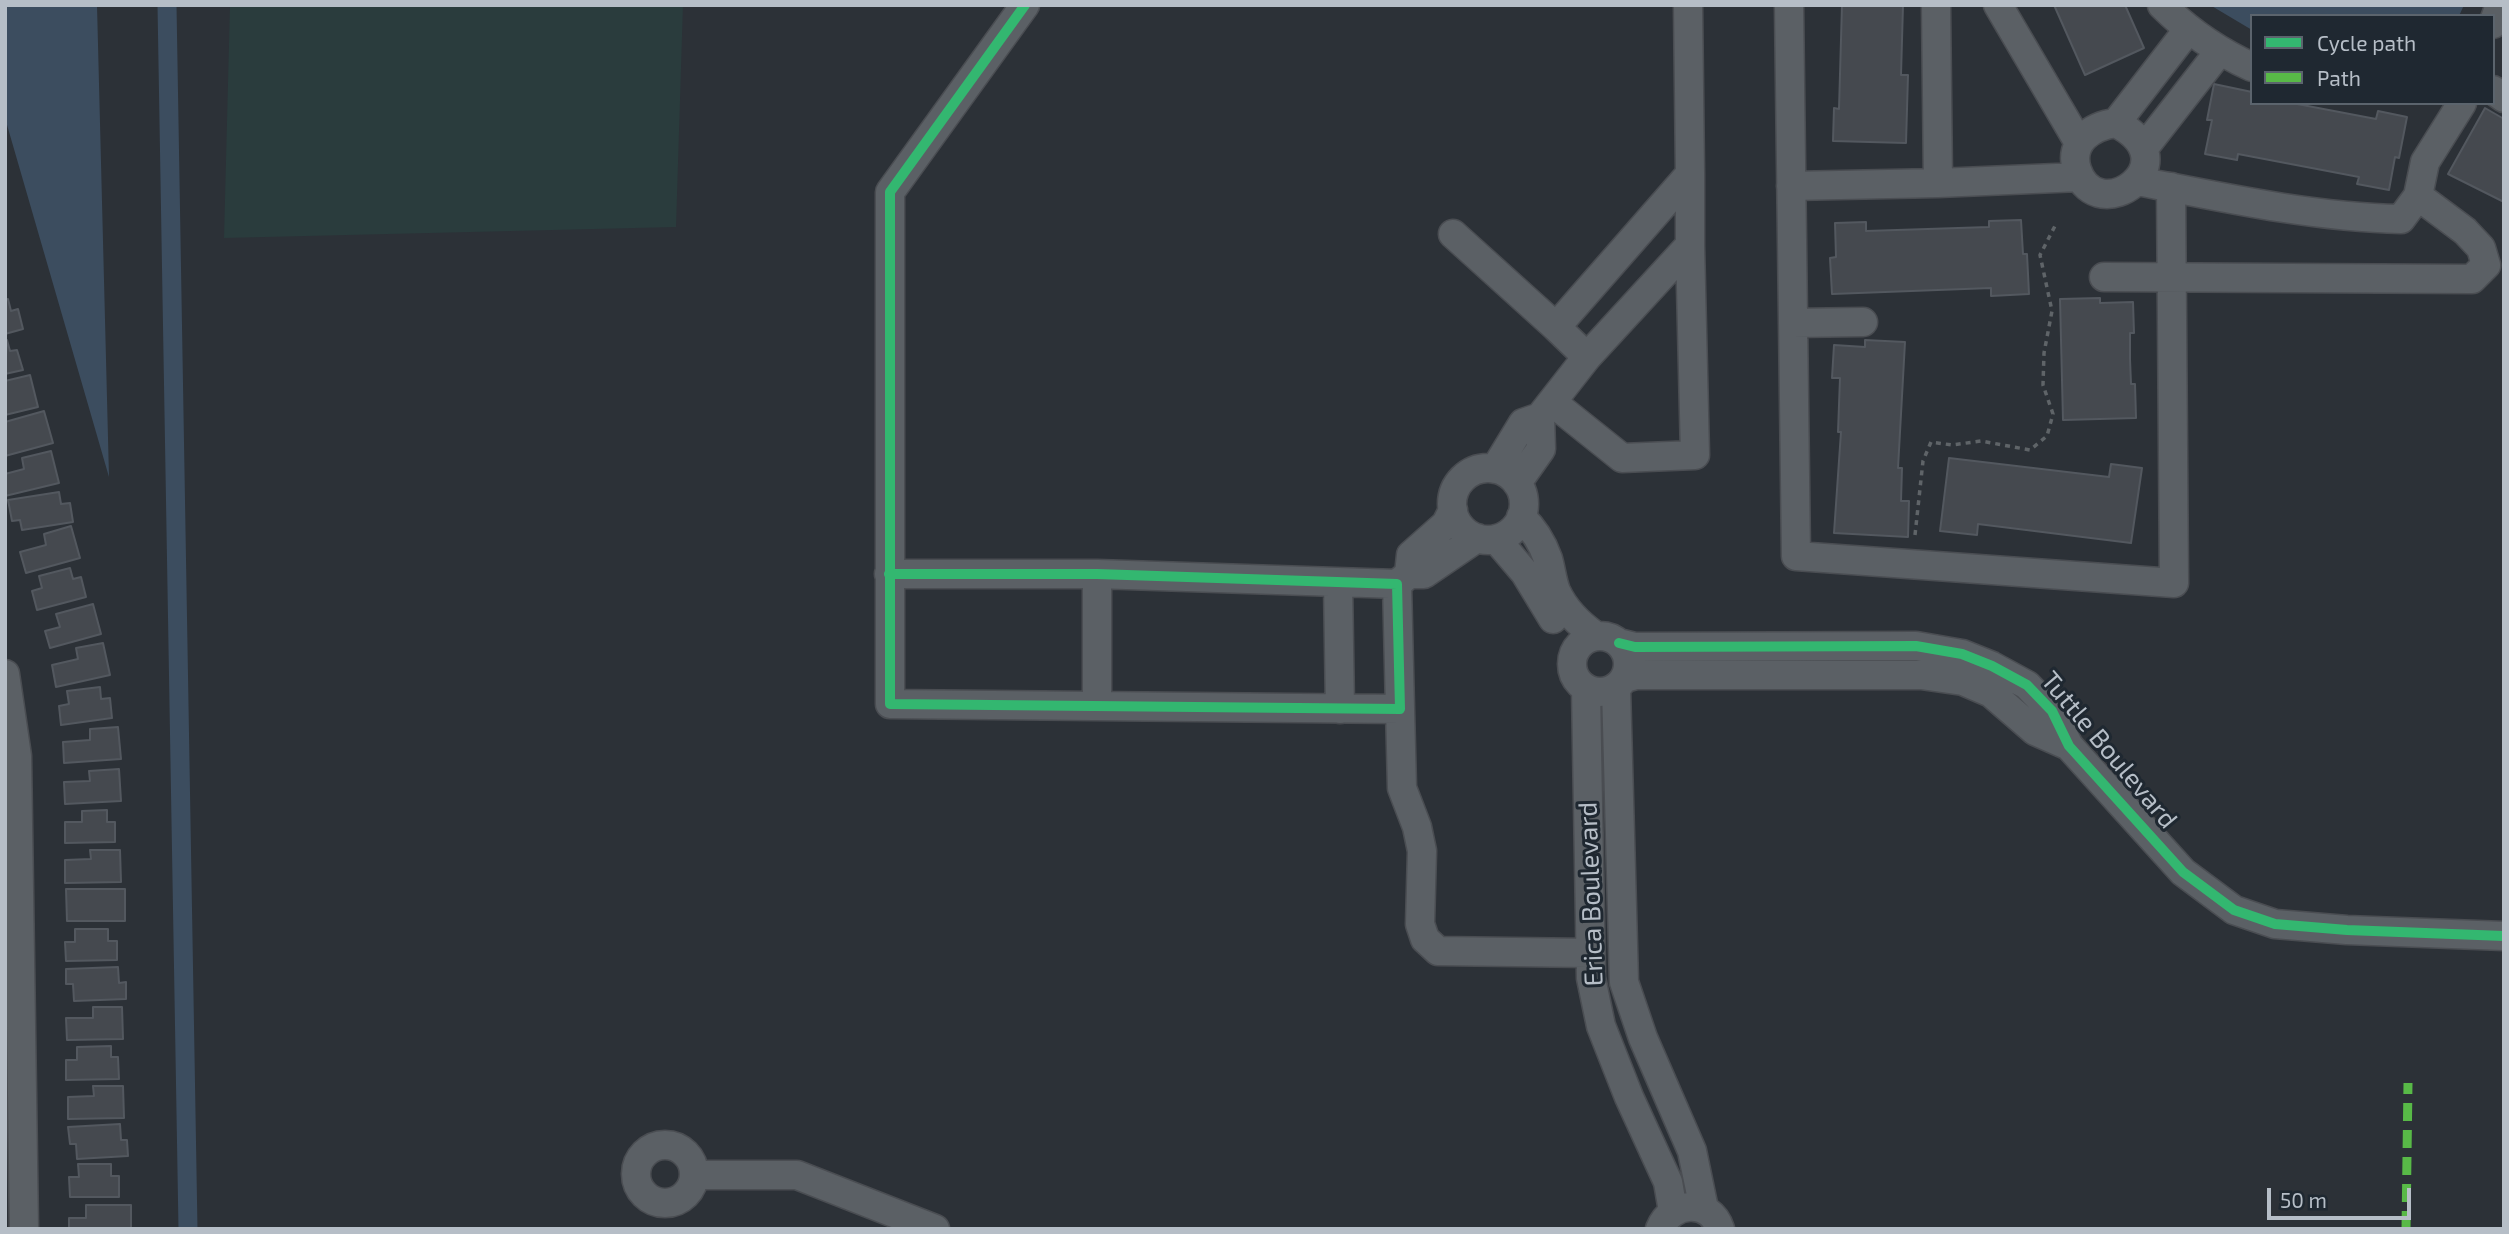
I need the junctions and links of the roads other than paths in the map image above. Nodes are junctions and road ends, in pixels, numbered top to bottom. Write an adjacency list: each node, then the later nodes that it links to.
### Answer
1 (1025, 5): 33 (street)
2 (1688, 5): 13 (street)
3 (1789, 5): 17 (street)
4 (1936, 5): 16 (street)
5 (1998, 5): 12 (street)
6 (2162, 5): 7 (street)
7 (2183, 39): 8 (street); 11 (street)
8 (2219, 52): 9 (street); 11 (street)
9 (2250, 66)
10 (2461, 105): 19 (street)
11 (2130, 133): 12 (street); 15 (street)
12 (2079, 143): 14 (street)
13 (1690, 174): 21 (street); 26 (street)
14 (2080, 177): 15 (street); 16 (street)
15 (2138, 181): 18 (street)
16 (1938, 183): 17 (street)
17 (1791, 186): 25 (street)
18 (2171, 187): 19 (street); 23 (street)
19 (2418, 196): 23 (street)
20 (1453, 234): 26 (street)
21 (1690, 245): 27 (street); 28 (street)
22 (2104, 277): 23 (street)
23 (2171, 277): 25 (street)
24 (1863, 322): 25 (street)
25 (1793, 323)
26 (1556, 327): 27 (street)
27 (1587, 358): 28 (street)
28 (1546, 410): 29 (street)
29 (1506, 476): 30 (street); 31 (street)
30 (1453, 510): 32 (street); 35 (street)
31 (1521, 517): 32 (street); 37 (street)
32 (1487, 538): 35 (street); 37 (street)
33 (888, 574): 34 (street); 41 (street)
34 (1097, 574): 36 (street); 41 (street)
35 (1403, 579): 36 (street); 43 (street)
36 (1338, 583): 42 (street)
37 (1597, 644): 39 (street); 40 (street); 44 (street, Tuttle Boulevard)
38 (5, 674): 50 (street)
39 (1620, 683): 40 (street); 44 (street, Tuttle Boulevard); 48 (street, Erica Boulevard)
40 (1586, 689): 46 (street, Erica Boulevard)
41 (1097, 706): 42 (street)
42 (1340, 709): 43 (street)
43 (1400, 709): 46 (street)
44 (2069, 746): 45 (street, Tuttle Boulevard)
45 (2504, 936)
46 (1590, 953): 49 (street, Erica Boulevard)
47 (694, 1175): 51 (street)
48 (1712, 1219): 49 (street)
49 (1666, 1220)
50 (24, 1229)
51 (935, 1229)

